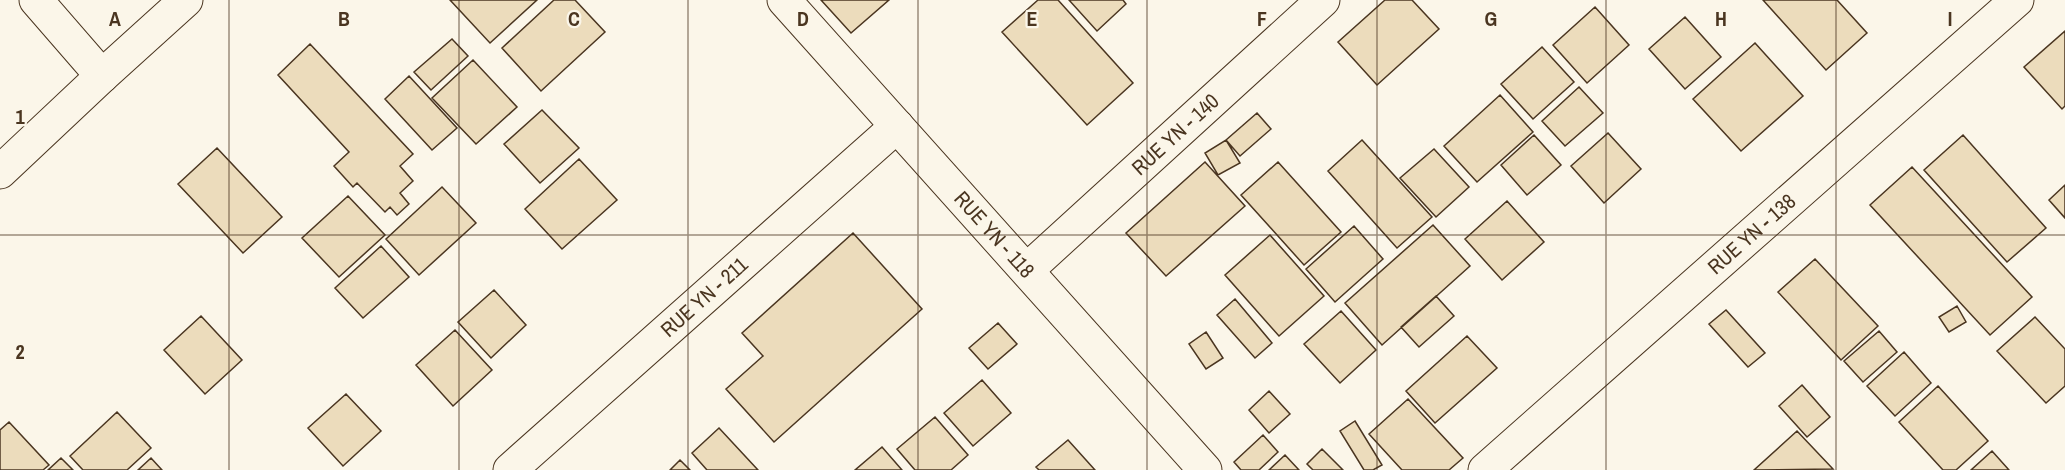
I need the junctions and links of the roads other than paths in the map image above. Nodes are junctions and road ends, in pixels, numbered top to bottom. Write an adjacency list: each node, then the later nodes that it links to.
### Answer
1 (36, 0): 6 (street)
2 (186, 0): 6 (street)
3 (784, 0): 7 (street, RUE YN - 118)
4 (1323, 0): 9 (street, RUE YN - 140)
5 (2017, 0): 12 (street, RUE YN - 138)
6 (102, 76): 8 (street)
7 (897, 126): 9 (street, RUE YN - 118); 10 (street, RUE YN - 211)
8 (0, 172)
9 (1027, 270): 11 (street, RUE YN - 118)
10 (510, 470)
11 (1205, 470)
12 (1485, 470)

